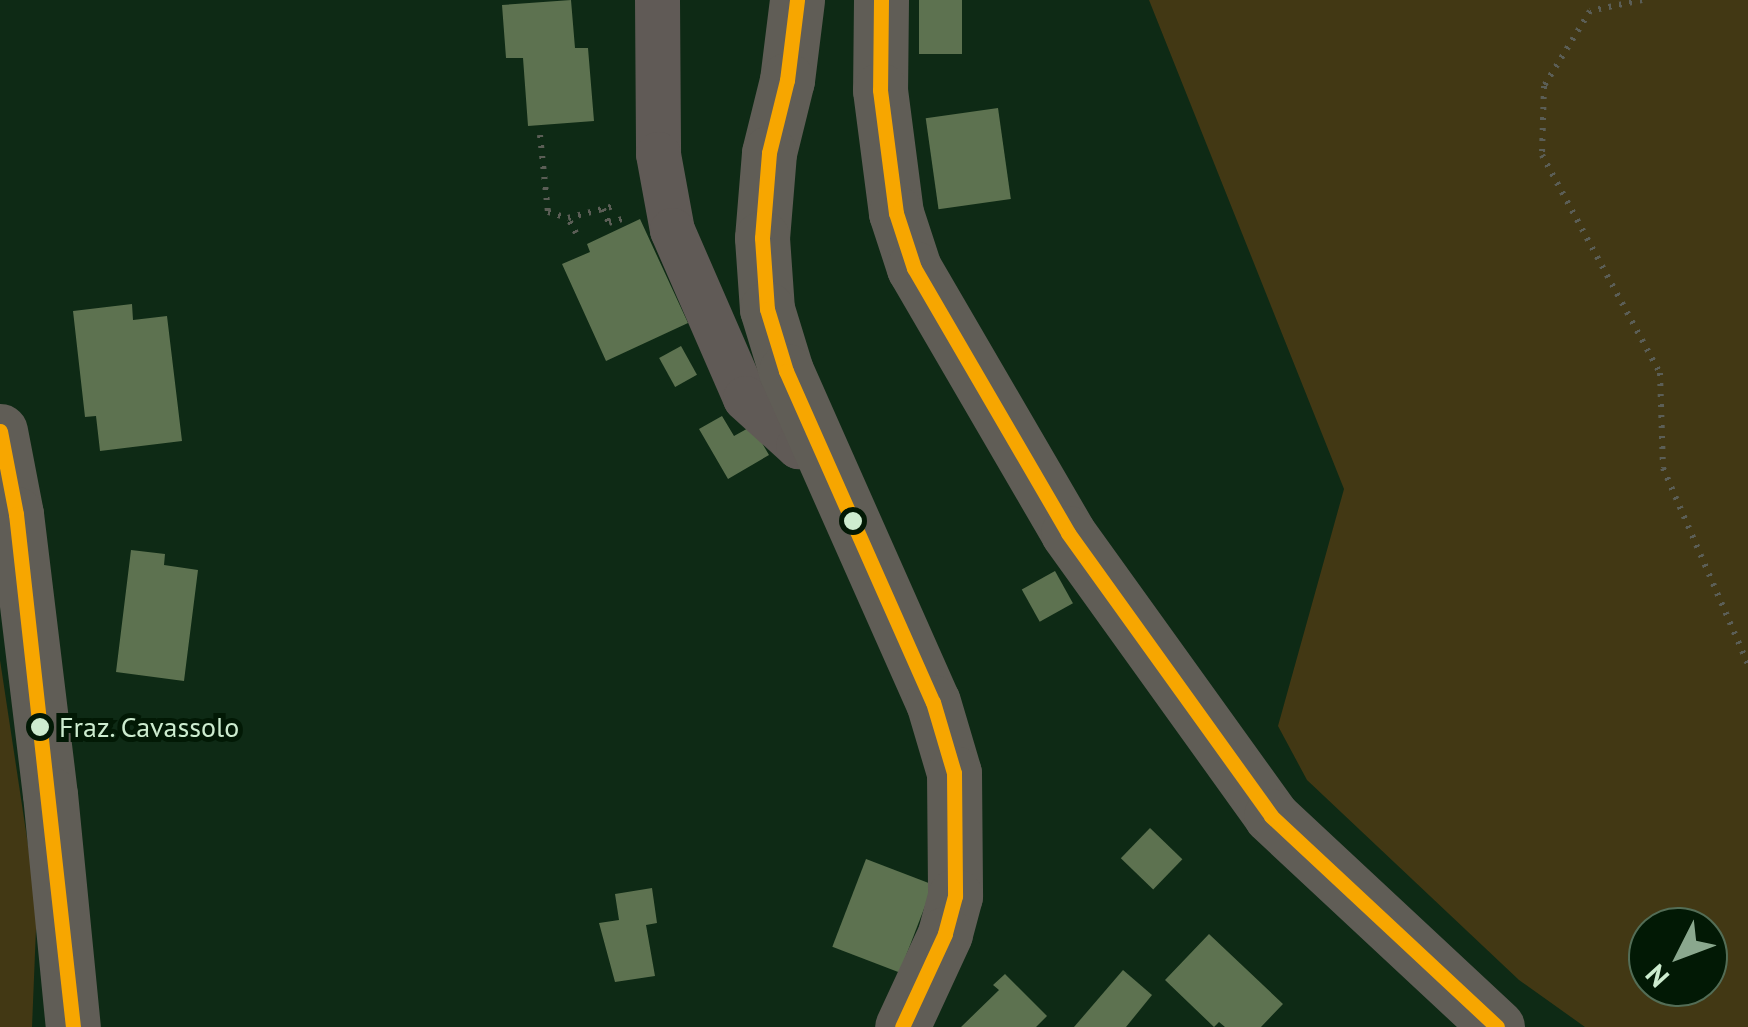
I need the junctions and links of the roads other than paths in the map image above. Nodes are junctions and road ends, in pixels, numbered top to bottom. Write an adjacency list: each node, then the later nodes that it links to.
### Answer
1 (656, 0): 5 (street)
2 (798, 0): 5 (main road)
3 (881, 0): 8 (main road)
4 (0, 431): 6 (main road)
5 (819, 445): 7 (main road)
6 (73, 1027)
7 (902, 1027)
8 (1497, 1027)

